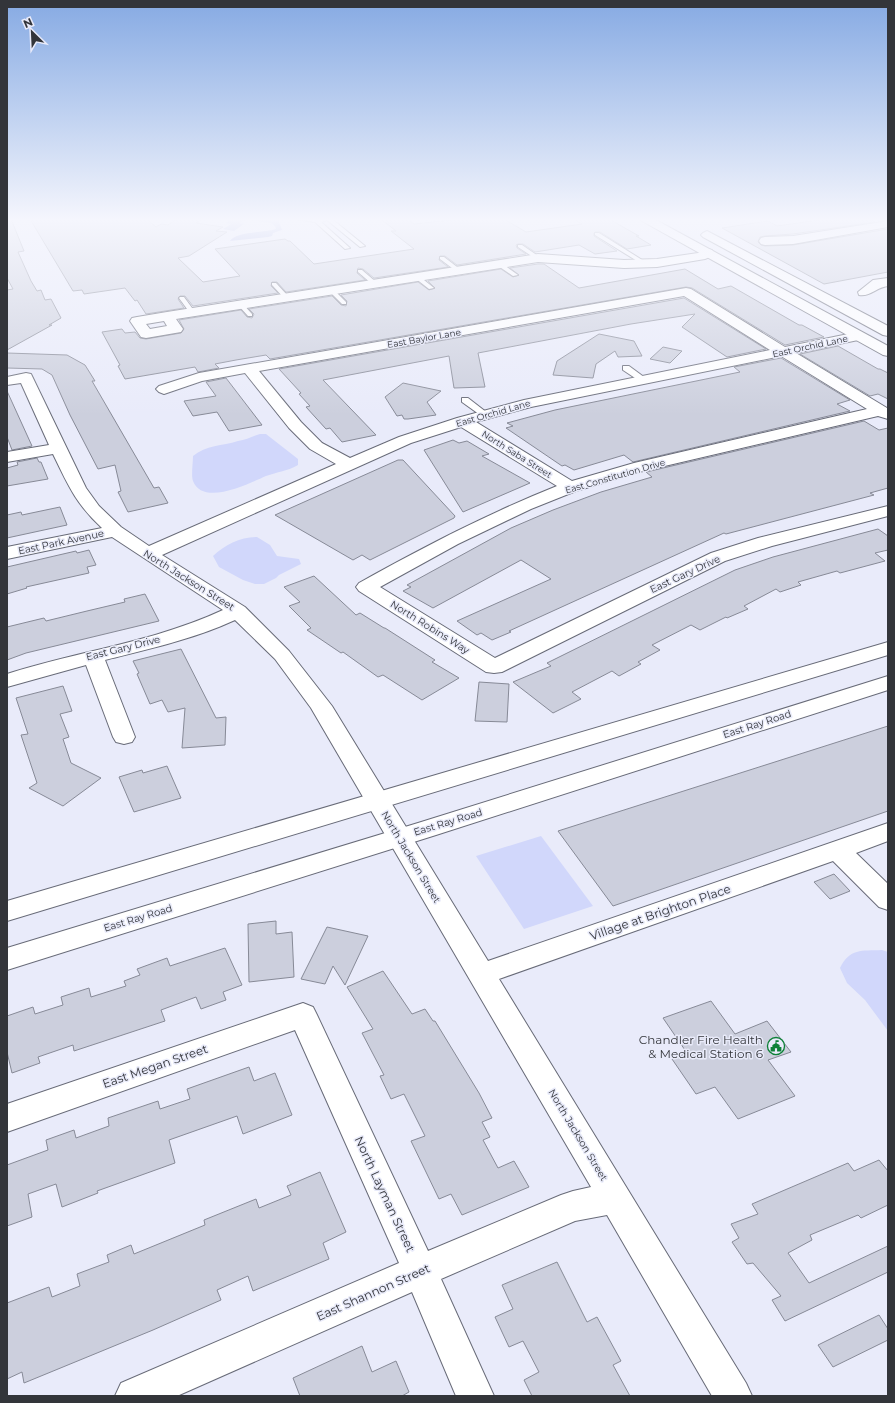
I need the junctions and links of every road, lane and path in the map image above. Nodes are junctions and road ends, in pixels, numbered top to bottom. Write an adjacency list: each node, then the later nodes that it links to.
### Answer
1 (274, 284): 10 (lane)
2 (365, 284): 8 (street)
3 (427, 284): 7 (lane)
4 (765, 284): 18 (street)
5 (800, 284): 17 (street)
6 (876, 284): 9 (street)
7 (431, 288)
8 (331, 290): 10 (street); 12 (lane)
9 (864, 292)
10 (286, 297): 13 (street)
11 (182, 298): 14 (lane)
12 (344, 303)
13 (240, 304): 14 (street); 16 (lane)
14 (192, 312): 15 (street)
15 (166, 316)
16 (250, 316)
17 (886, 330): 18 (street, East Orchid Lane)
18 (858, 336): 19 (street, East Orchid Lane); 20 (street)
19 (784, 351): 21 (street, East Baylor Lane); 24 (street, East Orchid Lane); 27 (street)
20 (888, 352)
21 (249, 368): 25 (street, East Baylor Lane); 32 (street)
22 (626, 368): 24 (lane)
23 (17, 379): 30 (street, North Jackson Street)
24 (644, 380): 28 (street, East Orchid Lane)
25 (164, 389)
26 (465, 400): 28 (lane)
27 (884, 413): 33 (street, East Constitution Drive)
28 (486, 415): 29 (street, East Orchid Lane)
29 (463, 421): 32 (street, East Orchid Lane); 33 (street, North Saba Street)
30 (58, 448): 31 (street); 35 (street, North Jackson Street)
31 (7, 457)
32 (348, 464): 37 (street, East Orchid Lane)
33 (570, 487): 38 (street, East Constitution Drive)
34 (888, 511): 42 (street, East Gary Drive)
35 (115, 531): 36 (street, East Park Avenue); 37 (street, North Jackson Street)
36 (7, 553)
37 (148, 554): 39 (street, North Jackson Street)
38 (366, 587): 42 (street, North Robins Way)
39 (238, 610): 41 (street, East Gary Drive); 46 (street, North Jackson Street)
40 (888, 648): 46 (street)
41 (93, 656): 43 (street, East Gary Drive); 45 (street)
42 (494, 667)
43 (7, 681)
44 (888, 682): 48 (street, East Ray Road)
45 (124, 738)
46 (378, 801): 48 (street, North Jackson Street); 51 (street)
47 (888, 832): 49 (street, Village at Brighton Place)
48 (399, 837): 52 (street, East Ray Road); 53 (street, North Jackson Street)
49 (838, 850): 50 (street); 53 (street, Village at Brighton Place)
50 (888, 900)
51 (7, 911)
52 (7, 958)
53 (481, 974): 56 (street, North Jackson Street)
54 (303, 1015): 55 (street, East Megan Street); 57 (street, North Layman Street)
55 (7, 1118)
56 (616, 1198): 57 (street, East Shannon Street); 60 (street, North Jackson Street)
57 (420, 1271): 58 (street, East Shannon Street); 59 (street, North Layman Street)
58 (134, 1396)
59 (475, 1396)
60 (733, 1396)

